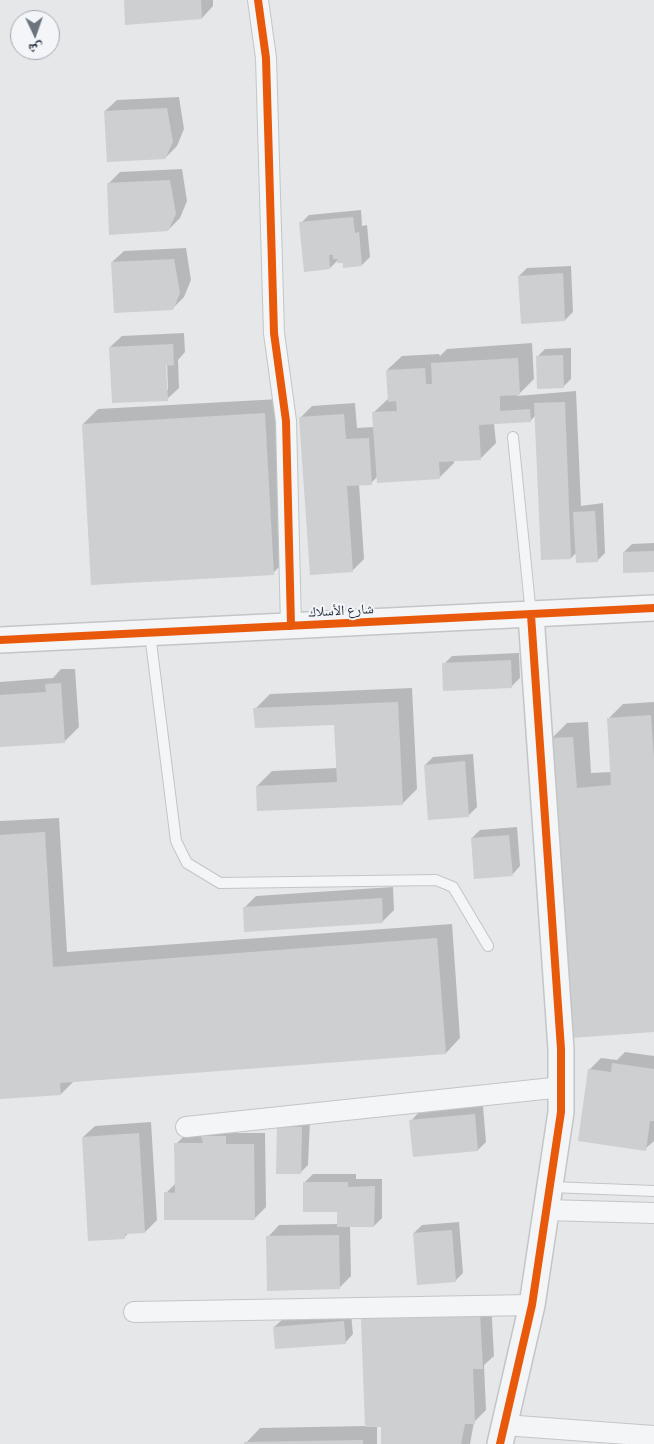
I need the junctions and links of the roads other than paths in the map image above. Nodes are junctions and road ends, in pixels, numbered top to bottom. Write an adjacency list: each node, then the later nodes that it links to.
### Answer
1 (258, 0): 5 (street)
2 (513, 437): 4 (lane)
3 (654, 608): 4 (street, شارع الأسلاك)
4 (531, 615): 5 (street, شارع الأسلاك); 9 (street)
5 (291, 626): 6 (street, شارع الأسلاك)
6 (150, 633): 7 (street, شارع الأسلاك); 8 (lane)
7 (0, 640)
8 (488, 946)
9 (562, 1087): 10 (street); 12 (street)
10 (186, 1127)
11 (654, 1191): 12 (lane)
12 (548, 1198): 13 (street); 14 (street)
13 (654, 1213)
14 (532, 1305): 15 (street); 16 (street)
15 (134, 1312)
16 (502, 1434): 17 (street)
17 (654, 1436)

